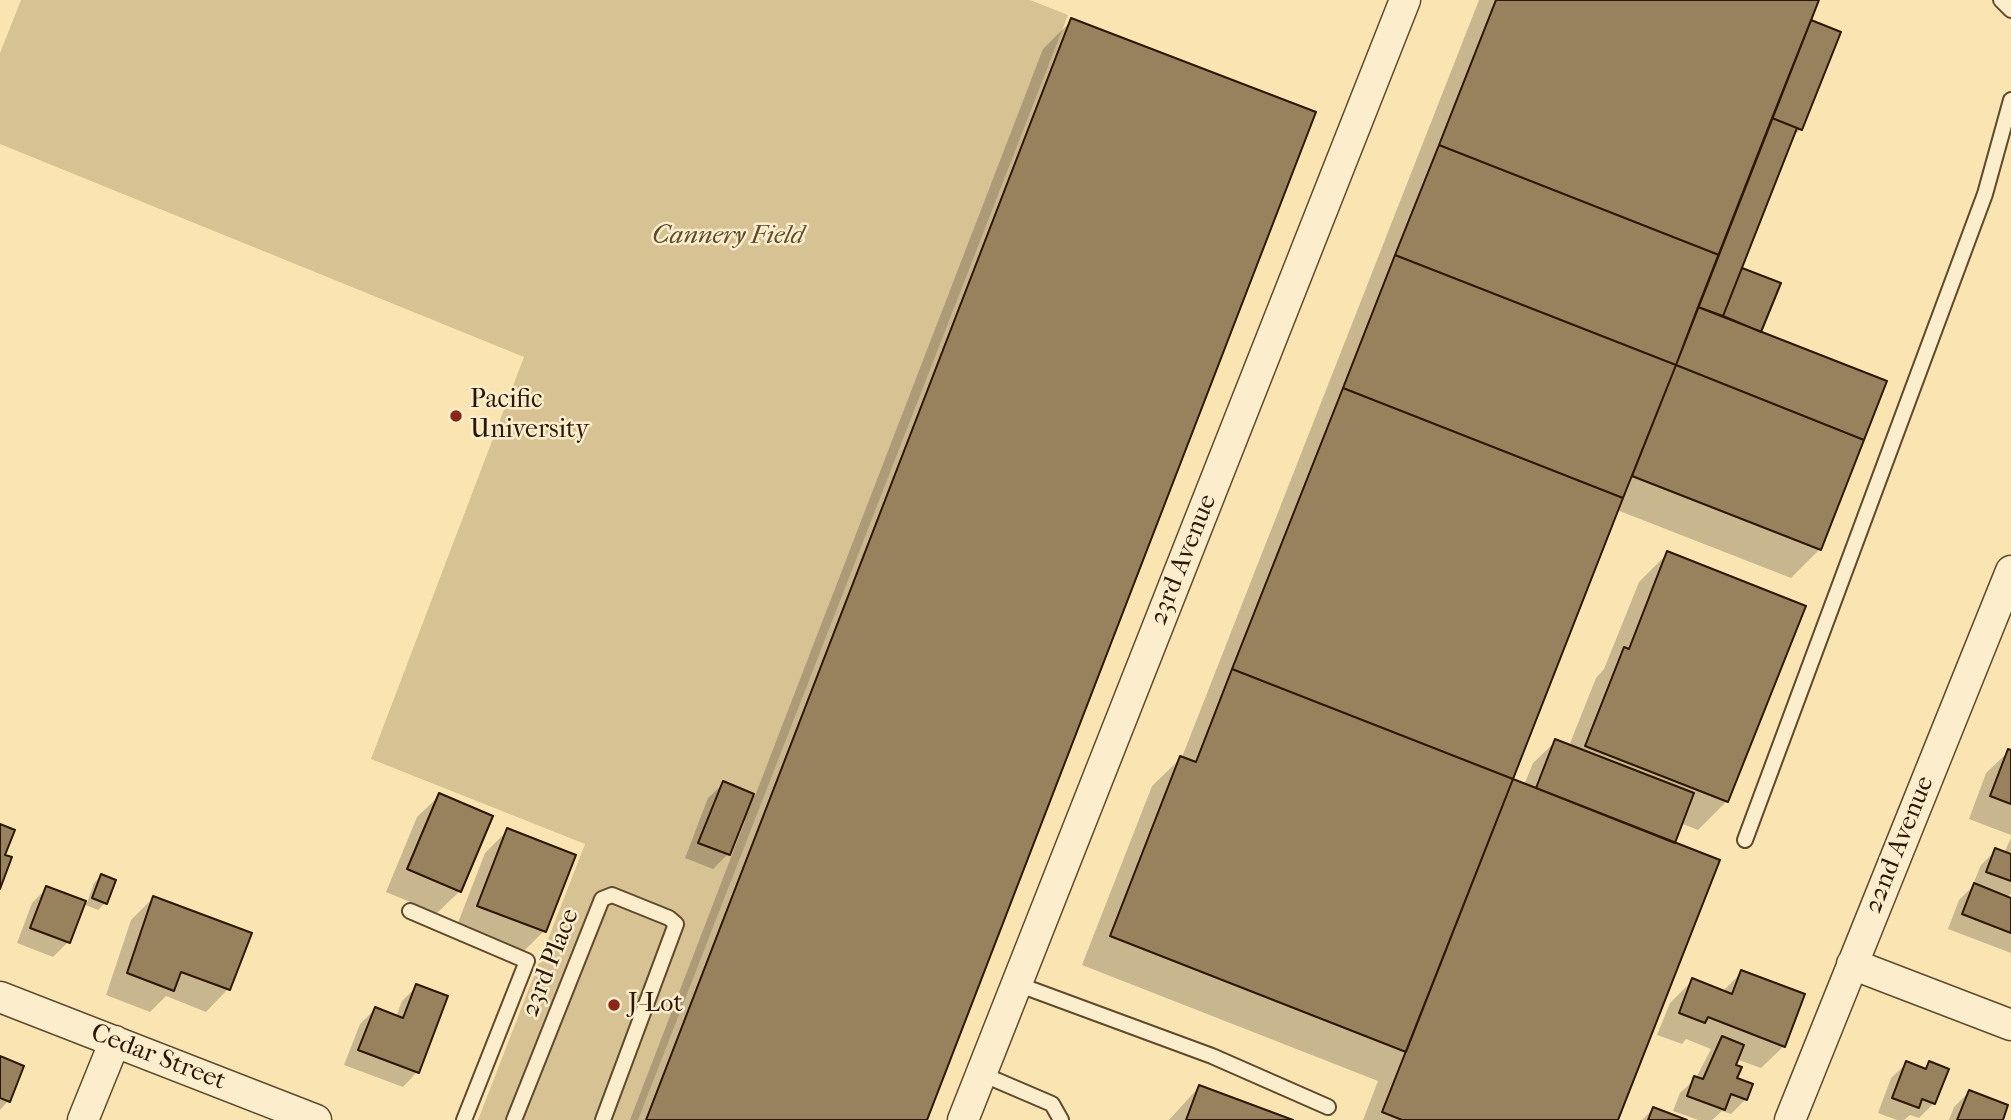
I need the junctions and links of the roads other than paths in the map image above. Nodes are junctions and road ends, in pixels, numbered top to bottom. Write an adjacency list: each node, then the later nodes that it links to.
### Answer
1 (1405, 0): 9 (street, 23rd Avenue)
2 (2001, 0): 3 (lane)
3 (2011, 10)
4 (2011, 100): 6 (lane)
5 (2011, 571): 8 (street, 22nd Avenue)
6 (1745, 840)
7 (410, 911): 17 (lane)
8 (1852, 964): 11 (street); 22 (street, 22nd Avenue)
9 (1017, 984): 13 (street, 23rd Avenue); 14 (lane)
10 (0, 997): 12 (street, Cedar Street)
11 (2011, 1025)
12 (115, 1041): 15 (street); 16 (street, Cedar Street)
13 (982, 1074): 20 (street, 23rd Avenue); 21 (lane)
14 (1328, 1107)
15 (83, 1120)
16 (316, 1120)
17 (464, 1120)
18 (514, 1120): 19 (lane, 23rd Place)
19 (603, 1120)
20 (963, 1120)
21 (1061, 1120)
22 (1790, 1120)

